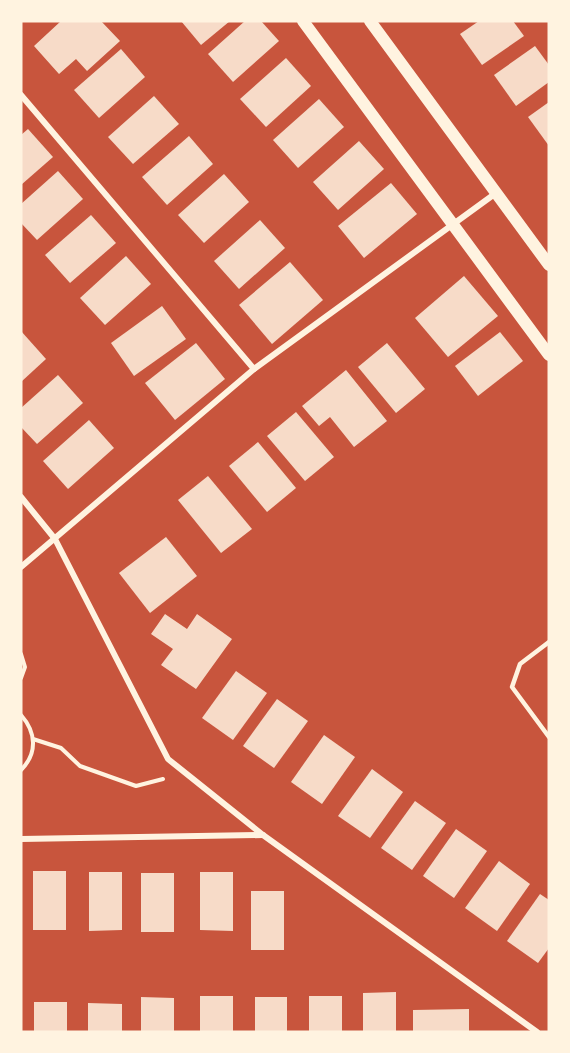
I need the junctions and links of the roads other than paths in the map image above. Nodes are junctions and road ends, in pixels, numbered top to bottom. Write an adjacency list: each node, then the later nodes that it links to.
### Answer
1 (303, 21): 5 (main road)
2 (370, 21): 4 (main road)
3 (21, 96): 8 (street)
4 (496, 193): 5 (street); 6 (main road)
5 (454, 226): 7 (main road); 8 (street)
6 (549, 265)
7 (548, 353)
8 (254, 369): 10 (street)
9 (21, 497): 10 (street)
10 (55, 538): 11 (street); 14 (street)
11 (21, 567)
12 (549, 642): 13 (lane)
13 (549, 737)
14 (263, 836): 15 (street); 16 (street)
15 (21, 839)
16 (537, 1032)

